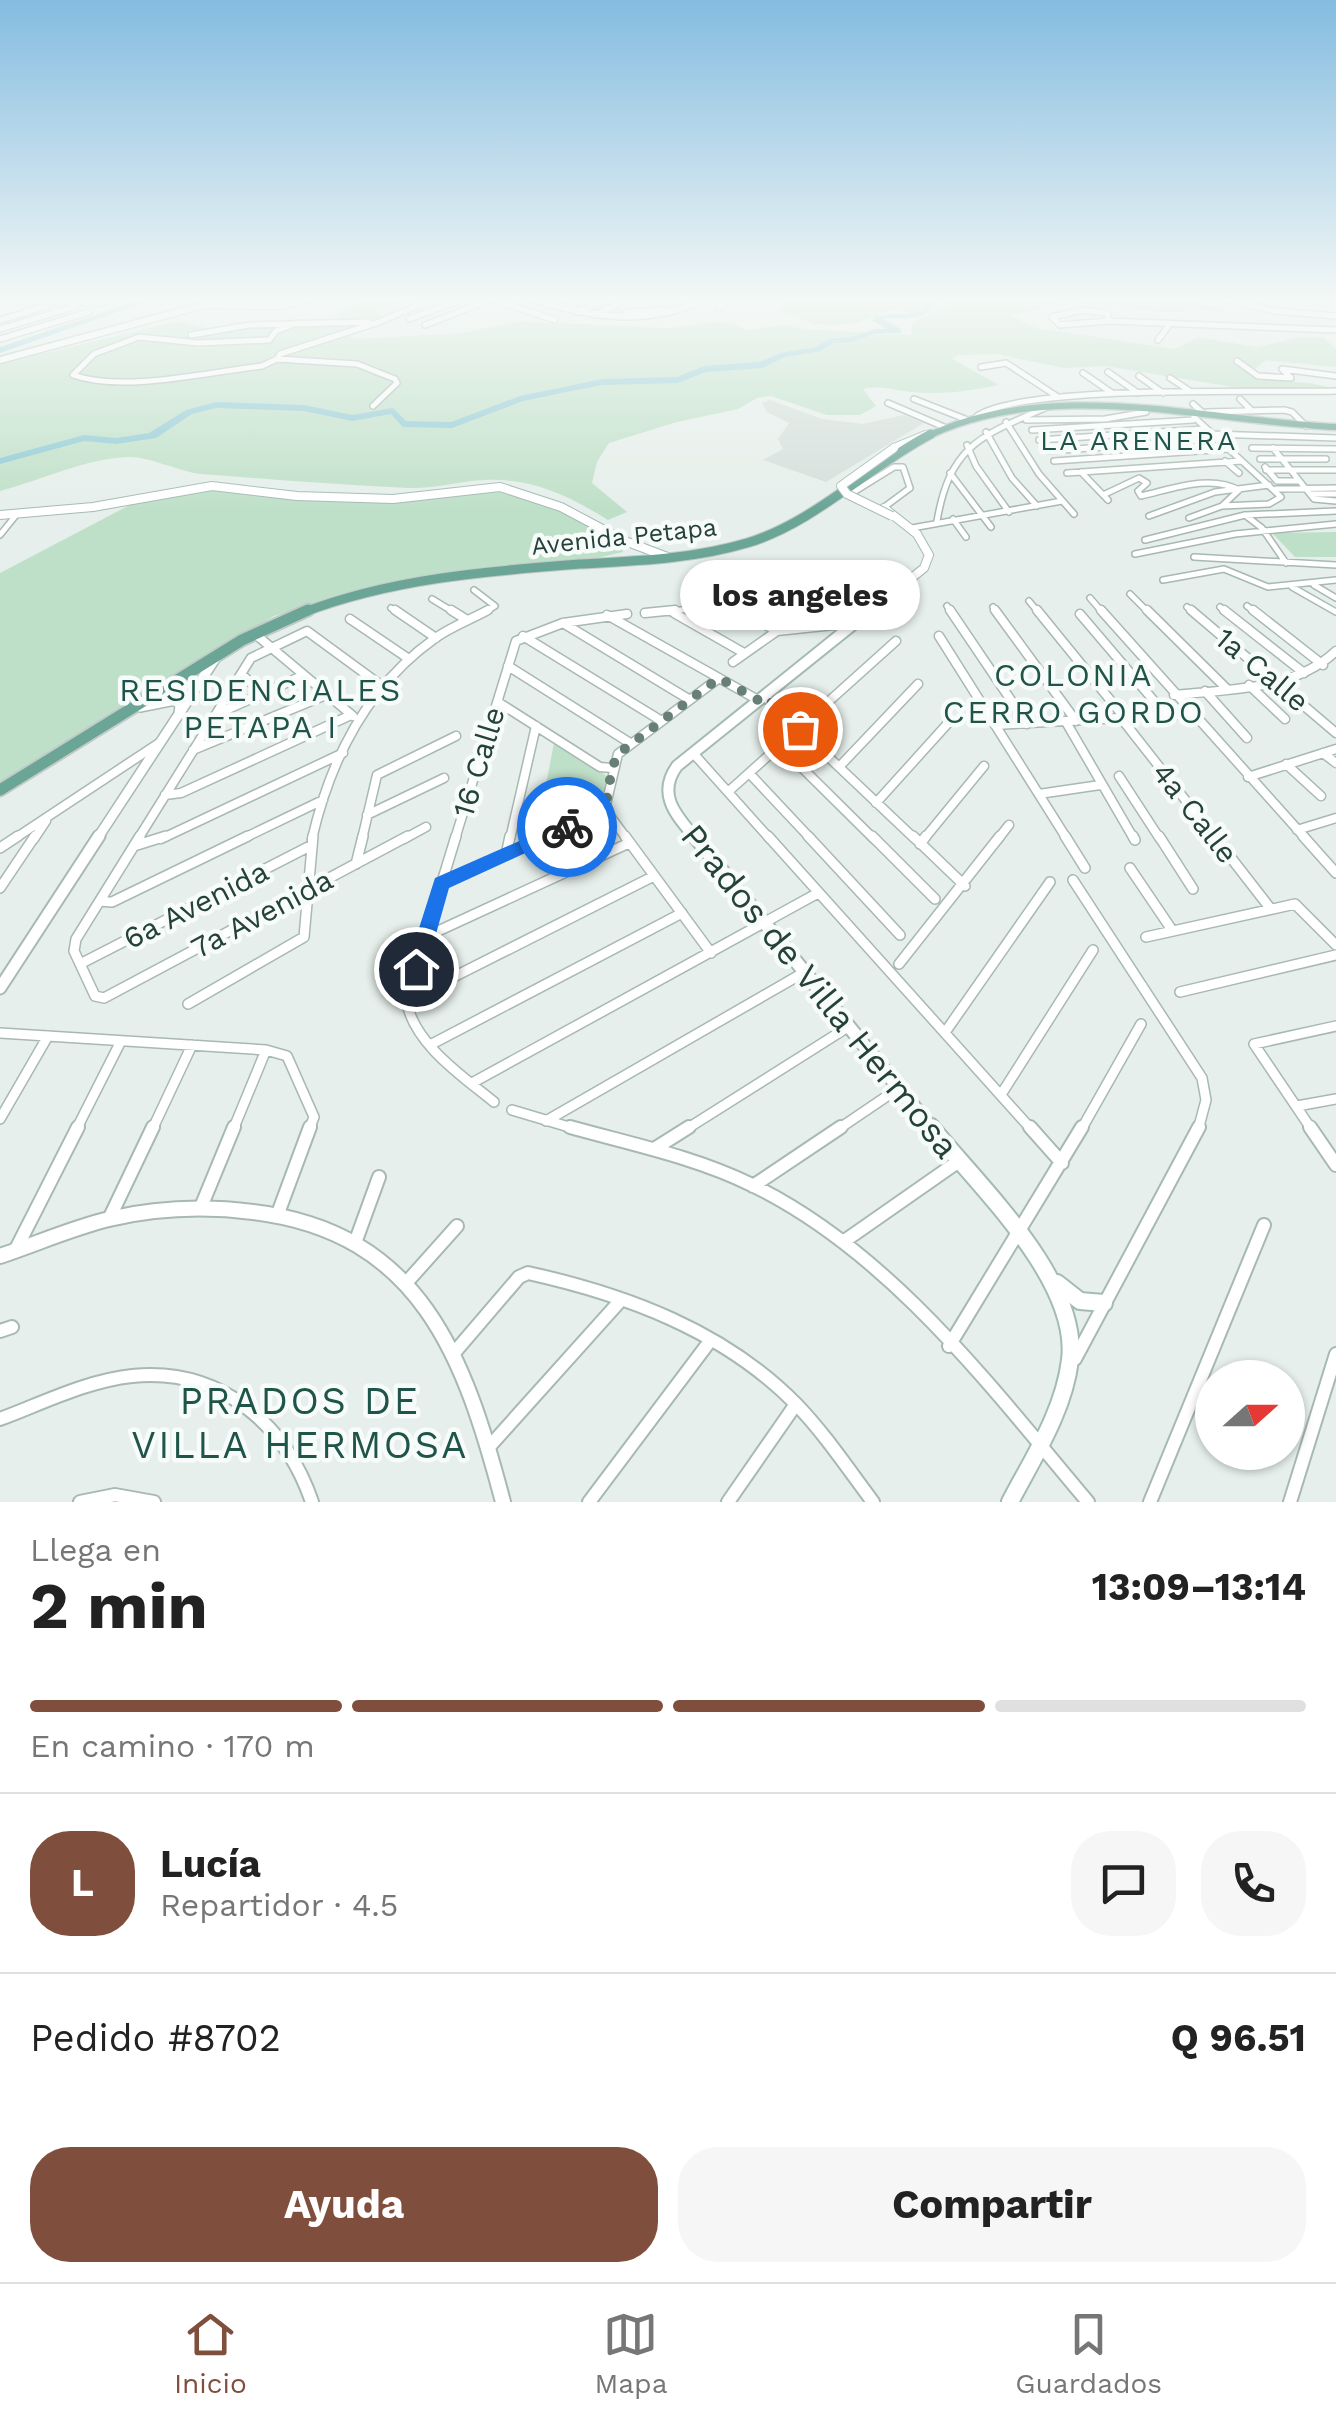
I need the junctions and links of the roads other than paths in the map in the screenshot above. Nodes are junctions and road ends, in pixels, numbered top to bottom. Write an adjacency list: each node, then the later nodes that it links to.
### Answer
1 (76, 369): 2 (street)
2 (237, 369)
3 (371, 369): 25 (street)
4 (1015, 369): 18 (street)
5 (1251, 369): 6 (street)
6 (1282, 369)
7 (1283, 369): 11 (street)
8 (1108, 372): 14 (street)
9 (1083, 373): 17 (street)
10 (1139, 376): 15 (street)
11 (1336, 376)
12 (1170, 378): 16 (street)
13 (1336, 391): 16 (street)
14 (1138, 392): 15 (street); 17 (street)
15 (1163, 392): 16 (street)
16 (1194, 393)
17 (1112, 394): 18 (street)
18 (1058, 397): 30 (street)
19 (914, 398): 32 (street)
20 (1240, 399): 27 (street)
21 (1167, 402): 31 (street)
22 (888, 403): 36 (street)
23 (1216, 403): 29 (street)
24 (1193, 404): 31 (street)
25 (373, 406)
26 (1045, 408): 28 (main road, Avenida Petapa); 30 (main road, Avenida Petapa); 34 (street)
27 (1252, 411): 29 (street); 37 (street)
28 (1146, 412): 31 (main road, Avenida Petapa); 35 (street)
29 (1225, 412): 31 (street)
30 (977, 416): 32 (main road, Avenida Petapa)
31 (1193, 416): 35 (street); 37 (main road, Avenida Petapa); 44 (street)
32 (965, 419): 36 (main road, Avenida Petapa)
33 (1026, 420): 35 (street)
34 (1006, 422): 41 (street); 79 (street)
35 (1107, 422): 39 (street); 43 (street)
36 (944, 426): 42 (main road, Avenida Petapa)
37 (1308, 426): 40 (main road, Avenida Petapa); 45 (street)
38 (1204, 429): 43 (street)
39 (1032, 430)
40 (1335, 431): 45 (street)
41 (986, 432): 47 (street); 80 (street)
42 (927, 435): 75 (main road, Avenida Petapa); 95 (main road, bridge)
43 (1119, 435): 46 (street); 48 (street)
44 (1214, 436): 45 (street); 48 (street); 73 (street)
45 (1321, 438): 53 (street)
46 (1039, 440)
47 (966, 445): 68 (street); 84 (street)
48 (1130, 445): 54 (street); 56 (street)
49 (1252, 448): 50 (street)
50 (1273, 448): 51 (street); 58 (street)
51 (1294, 448): 52 (street); 57 (street)
52 (1317, 449): 53 (street); 59 (street)
53 (1334, 449)
54 (1048, 450)
55 (1228, 450): 56 (street)
56 (1140, 455): 60 (street); 63 (street)
57 (1304, 458): 58 (street); 59 (street); 65 (street)
58 (1282, 459): 64 (street); 67 (street)
59 (1326, 459): 66 (street)
60 (1054, 461)
61 (1240, 461): 62 (street)
62 (1224, 462): 63 (street); 71 (street)
63 (1152, 466): 70 (street)
64 (1292, 469): 65 (street); 67 (street); 72 (street)
65 (1313, 469): 66 (street); 74 (street)
66 (1336, 469)
67 (1266, 470): 72 (street)
68 (950, 472): 87 (street); 93 (street)
69 (1066, 472): 70 (street)
70 (1081, 472): 76 (street)
71 (1239, 473)
72 (1299, 481): 77 (street)
73 (1272, 487): 76 (street); 77 (street); 81 (street)
74 (1326, 487): 77 (street); 78 (street)
75 (852, 488): 82 (main road); 82 (street); 105 (main road, Avenida Petapa)
76 (1239, 490): 81 (street); 90 (street)
77 (1307, 491): 78 (street)
78 (1336, 494)
79 (1062, 500): 80 (street); 86 (street)
80 (1037, 506): 84 (street)
81 (1222, 506): 92 (street)
82 (883, 508): 95 (main road)
83 (1336, 510): 88 (street)
84 (1009, 512): 87 (street)
85 (17, 514): 89 (main road); 99 (street); 102 (main road)
86 (1074, 514)
87 (980, 515): 91 (street); 96 (street)
88 (1246, 515): 97 (street); 101 (street)
89 (0, 516)
90 (1148, 516)
91 (952, 518): 93 (street); 100 (street)
92 (1189, 518)
93 (935, 522): 95 (street); 98 (street)
94 (1336, 524): 97 (street)
95 (910, 526): 115 (main road, Prados de Villa Hermosa)
96 (990, 527)
97 (1262, 528): 103 (street); 108 (street)
98 (930, 532)
99 (0, 535)
100 (966, 537)
101 (1145, 540)
102 (627, 543): 105 (main road); 106 (main road); 107 (main road)
103 (1135, 554)
104 (1194, 556): 108 (street)
105 (671, 558): 106 (main road, Avenida Petapa)
106 (649, 560): 107 (main road, Avenida Petapa)
107 (602, 563): 139 (main road, Avenida Petapa)
108 (1286, 563): 109 (street)
109 (1336, 565)
110 (1163, 580): 113 (street)
111 (1334, 582): 112 (street)
112 (1313, 584): 113 (street); 118 (street)
113 (1290, 585): 129 (street)
114 (474, 590): 135 (street)
115 (890, 594): 121 (street); 137 (main road, Prados de Villa Hermosa)
116 (1130, 594): 161 (street)
117 (1090, 598): 165 (street)
118 (1336, 598)
119 (432, 599): 135 (street)
120 (1029, 601): 175 (street, 4a Calle)
121 (730, 606): 128 (street); 138 (street)
122 (947, 606): 182 (street)
123 (1247, 606): 151 (street)
124 (993, 607): 180 (street)
125 (391, 608): 142 (street)
126 (1187, 608): 157 (street, 1a Calle)
127 (1220, 608): 153 (street)
128 (672, 612): 131 (street); 147 (street)
129 (1336, 612)
130 (627, 614): 133 (street)
131 (645, 614)
132 (1080, 614): 172 (street)
133 (607, 616): 136 (street); 156 (street)
134 (350, 619): 149 (street)
135 (467, 620): 142 (street)
136 (563, 623): 141 (street); 167 (street)
137 (854, 623): 138 (street); 166 (main road, Prados de Villa Hermosa)
138 (777, 630): 147 (street)
139 (254, 633): 144 (street); 145 (main road, Avenida Petapa)
140 (940, 636): 181 (street)
141 (521, 637): 152 (street, 16 Calle); 177 (street)
142 (436, 638): 149 (street)
143 (896, 641): 184 (street)
144 (267, 644): 145 (street); 155 (street); 160 (street)
145 (251, 646): 148 (main road, Avenida Petapa); 154 (street)
146 (1336, 651): 151 (street)
147 (744, 653): 150 (street)
148 (217, 656): 169 (main road, Avenida Petapa); 173 (street)
149 (409, 659): 160 (street)
150 (733, 662)
151 (1323, 665): 153 (street)
152 (508, 666): 168 (street, 16 Calle); 189 (street)
153 (1304, 673): 157 (street)
154 (241, 674): 163 (street); 170 (street)
155 (304, 675): 163 (street); 164 (street)
156 (719, 678): 166 (street); 167 (street)
157 (1276, 682): 159 (street); 185 (street, 1a Calle)
158 (918, 684): 199 (street)
159 (1249, 685): 161 (street); 176 (street)
160 (382, 686): 174 (street)
161 (1226, 688): 162 (street)
162 (1205, 691): 165 (street); 187 (street)
163 (263, 693): 170 (street)
164 (326, 695): 174 (street); 192 (street)
165 (1174, 695): 171 (street)
166 (761, 698): 184 (street); 193 (main road, Prados de Villa Hermosa)
167 (690, 700): 177 (street)
168 (498, 702): 183 (street); 236 (street, 16 Calle)
169 (128, 712): 173 (street); 207 (main road, Avenida Petapa)
170 (216, 714): 192 (street)
171 (1190, 714): 172 (street); 203 (street)
172 (1166, 715): 175 (street)
173 (178, 716): 188 (street)
174 (354, 716): 195 (street); 209 (street)
175 (1123, 718): 180 (street); 244 (street, 4a Calle)
176 (1285, 719)
177 (660, 720): 189 (street)
178 (950, 722): 212 (street)
179 (1066, 722): 180 (street); 182 (street); 205 (street)
180 (1076, 722)
181 (996, 724): 182 (street); 208 (street)
182 (1027, 724)
183 (536, 726): 200 (street); 228 (street)
184 (800, 729): 190 (street); 199 (street)
185 (1336, 732)
186 (456, 736): 216 (street)
187 (1247, 738)
188 (163, 740): 217 (street); 258 (street)
189 (630, 743): 200 (street)
190 (780, 746): 201 (street); 242 (street)
191 (1336, 748): 194 (street)
192 (193, 750): 209 (street)
193 (693, 753): 206 (street); 246 (main road, Prados de Villa Hermosa)
194 (1323, 753): 196 (street); 197 (street)
195 (342, 754): 211 (street); 226 (street)
196 (1336, 763)
197 (1286, 764): 203 (street); 210 (street)
198 (984, 766): 224 (street)
199 (838, 767): 212 (street)
200 (612, 768): 215 (street)
201 (750, 774): 206 (street); 248 (street)
202 (1119, 776): 213 (street)
203 (1248, 777): 221 (street)
204 (444, 778): 216 (street)
205 (1100, 786): 208 (street); 214 (street)
206 (729, 792): 241 (street)
207 (0, 793)
208 (1039, 794): 230 (street)
209 (165, 795): 226 (street)
210 (1321, 796)
211 (323, 800): 225 (street); 243 (street)
212 (876, 802): 224 (street)
213 (1140, 805): 214 (street); 239 (street)
214 (1115, 807): 222 (street)
215 (605, 810): 223 (street); 228 (street)
216 (366, 816): 229 (street)
217 (48, 817): 227 (street); 238 (street)
218 (1336, 818): 221 (street)
219 (1010, 825): 237 (street)
220 (426, 827): 229 (street, 7a Avenida)
221 (1297, 830): 232 (street)
222 (1135, 840)
223 (629, 842): 233 (street); 249 (street)
224 (920, 844): 237 (street)
225 (312, 845): 240 (street); 255 (street, 6a Avenida)
226 (134, 846): 243 (street)
227 (0, 848)
228 (506, 855): 236 (street)
229 (356, 864): 240 (street, 7a Avenida)
230 (1085, 868)
231 (1130, 868): 247 (street)
232 (1336, 873)
233 (654, 876): 245 (street); 260 (street)
234 (1072, 880): 299 (street)
235 (1050, 882): 265 (street)
236 (442, 883): 249 (street, 16 Calle)
237 (965, 886): 256 (street)
238 (0, 888)
239 (1193, 889)
240 (306, 891): 255 (street, 7a Avenida); 261 (street)
241 (818, 893): 246 (street); 265 (street)
242 (935, 899)
243 (100, 902): 255 (street)
244 (1270, 908): 247 (street); 251 (street)
245 (682, 914): 253 (street); 270 (street)
246 (763, 924): 253 (street); 257 (main road, Prados de Villa Hermosa)
247 (1172, 930): 250 (street)
248 (900, 935)
249 (426, 937): 260 (street, 16 Calle)
250 (1146, 937)
251 (1336, 944)
252 (1093, 950): 274 (street)
253 (711, 953): 272 (street)
254 (1336, 955): 259 (street)
255 (80, 964)
256 (899, 964)
257 (803, 973): 264 (main road, Prados de Villa Hermosa); 280 (street)
258 (0, 988)
259 (1180, 992)
260 (406, 1000): 270 (street)
261 (188, 1004)
262 (1140, 1024): 283 (street)
263 (1336, 1026): 277 (street)
264 (848, 1027): 273 (main road, Prados de Villa Hermosa); 281 (street)
265 (946, 1031): 274 (street)
266 (0, 1034): 267 (street)
267 (48, 1036): 268 (street); 279 (street)
268 (122, 1041): 269 (street); 295 (street)
269 (192, 1045): 271 (street); 289 (street)
270 (430, 1045): 272 (street)
271 (266, 1050): 287 (street); 288 (street)
272 (472, 1084): 276 (street)
273 (899, 1088): 282 (main road, Prados de Villa Hermosa); 286 (street)
274 (1002, 1093): 283 (street)
275 (1336, 1099): 277 (street)
276 (494, 1102)
277 (1297, 1106): 284 (street)
278 (512, 1110): 280 (street)
279 (0, 1119)
280 (546, 1121): 281 (street)
281 (654, 1149): 286 (street)
282 (960, 1162): 292 (main road, Prados de Villa Hermosa); 293 (street)
283 (1062, 1163): 292 (street)
284 (1336, 1165)
285 (379, 1177): 294 (street)
286 (753, 1186): 293 (street)
287 (201, 1207): 288 (street); 289 (street)
288 (277, 1216): 294 (street)
289 (110, 1219): 295 (street)
290 (1264, 1225): 318 (street)
291 (457, 1226): 297 (street)
292 (1018, 1234): 296 (main road, Prados de Villa Hermosa); 301 (street)
293 (843, 1242): 301 (street)
294 (355, 1244): 297 (street)
295 (7, 1254)
296 (1051, 1278): 299 (main road); 304 (main road, Prados de Villa Hermosa)
297 (407, 1282): 302 (street)
298 (621, 1300): 300 (street); 302 (street); 308 (street)
299 (1104, 1303): 304 (street)
300 (710, 1341): 305 (street); 314 (street)
301 (950, 1346): 307 (street)
302 (454, 1353): 308 (street)
303 (1336, 1354): 319 (street)
304 (1068, 1373): 307 (main road, Prados de Villa Hermosa)
305 (796, 1404): 309 (street); 315 (street)
306 (0, 1419): 312 (street)
307 (1039, 1444): 316 (main road, Prados de Villa Hermosa); 317 (street)
308 (489, 1447): 313 (street)
309 (870, 1500)
310 (84, 1501): 311 (street)
311 (154, 1502)
312 (312, 1502)
313 (503, 1502)
314 (588, 1502)
315 (728, 1502)
316 (1010, 1502)
317 (1088, 1502)
318 (1150, 1502)
319 (1290, 1502)

